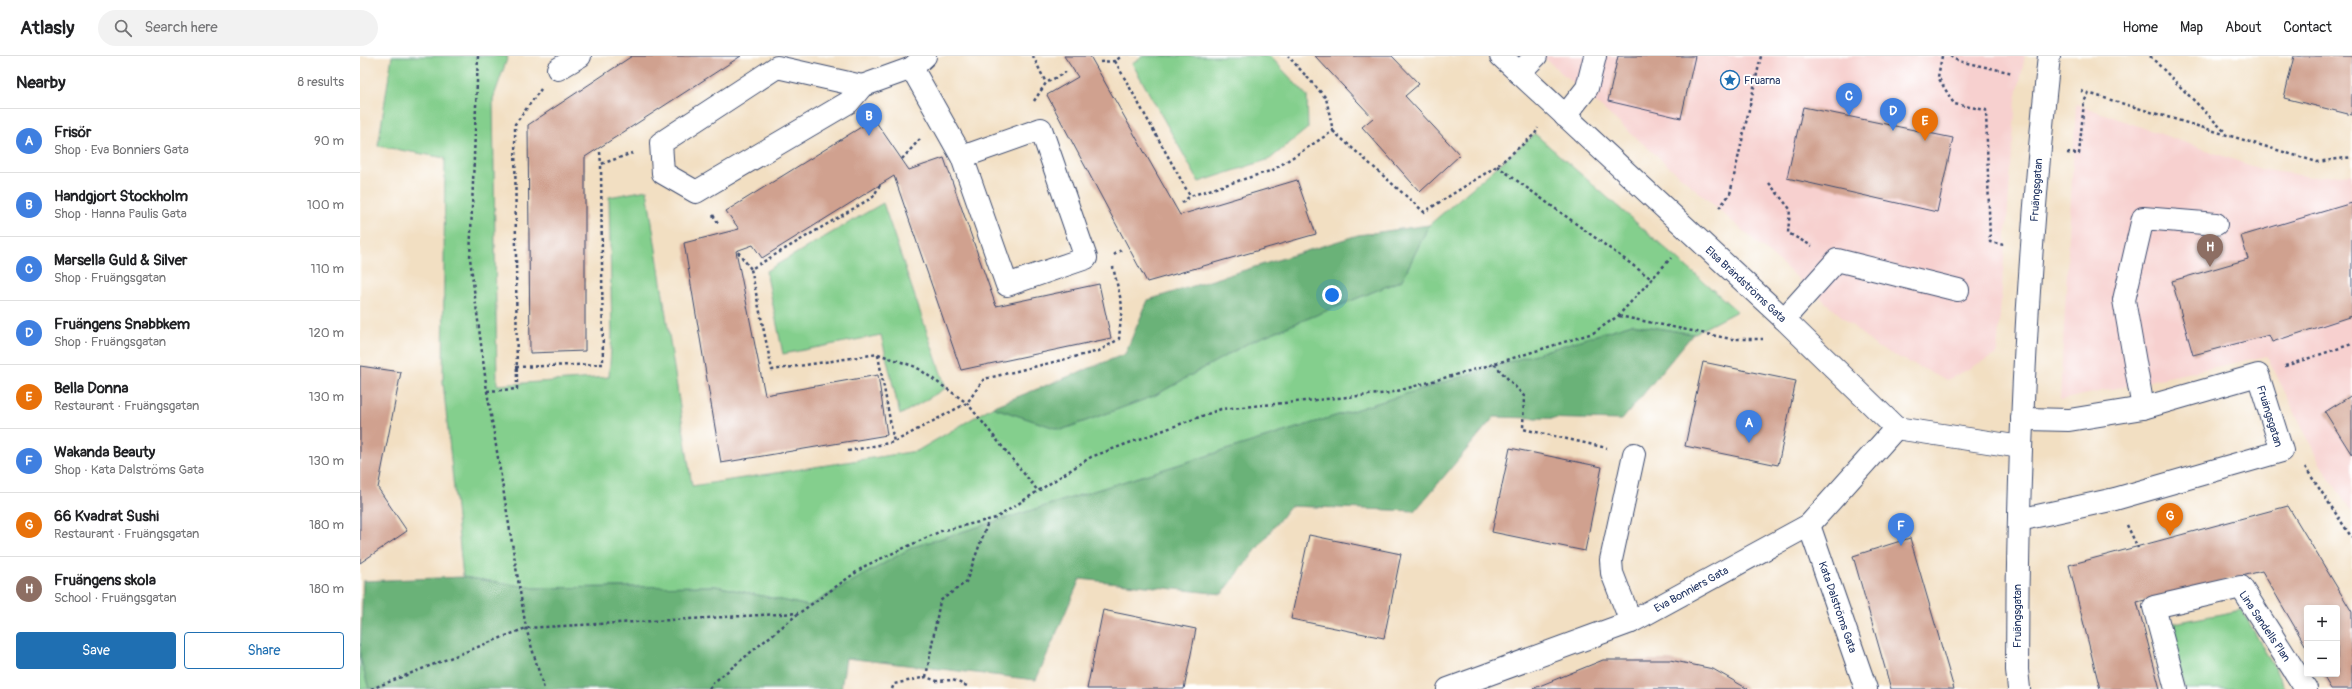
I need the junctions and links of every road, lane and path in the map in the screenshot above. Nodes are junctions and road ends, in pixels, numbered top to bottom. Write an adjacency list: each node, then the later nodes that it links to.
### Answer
1 (478, 56): 58 (path)
2 (580, 56): 17 (street)
3 (1033, 56): 21 (path)
4 (1122, 56): 14 (path)
5 (1288, 56): 27 (path)
6 (1501, 56): 19 (street, Elsa Brändströms Gata)
7 (1536, 56): 19 (street)
8 (1595, 56): 25 (street)
9 (1761, 56): 40 (path)
10 (1942, 56): 42 (path)
11 (1950, 56): 20 (path)
12 (2049, 56): 30 (street, Fruängsgatan)
13 (2150, 56): 28 (path)
14 (1115, 61): 16 (path); 38 (path)
15 (919, 62): 22 (street); 32 (street)
16 (1100, 62)
17 (558, 70): 56 (path)
18 (1066, 72): 21 (path)
19 (1519, 73): 25 (street, Elsa Brändströms Gata)
20 (2013, 73)
21 (1046, 83): 26 (path)
22 (862, 86): 29 (street); 29 (street)
23 (2081, 91): 24 (path)
24 (2088, 94): 28 (path); 30 (path)
25 (1558, 109): 35 (path); 51 (street, Elsa Brändströms Gata)
26 (1041, 129): 32 (street); 44 (street)
27 (1333, 131): 35 (path); 38 (path)
28 (2226, 133): 33 (path)
29 (661, 143): 34 (path)
30 (2038, 151): 42 (street, Fruängsgatan)
31 (600, 152): 34 (path)
32 (962, 157): 44 (street)
33 (2352, 157)
34 (601, 164): 56 (path)
35 (1497, 166): 48 (path)
36 (1770, 183): 46 (path)
37 (880, 185): 47 (path)
38 (1190, 196): 39 (path)
39 (1182, 203)
40 (1719, 208)
41 (2216, 224): 60 (street)
42 (2032, 248): 61 (street, Fruängsgatan)
43 (738, 252): 47 (path)
44 (1086, 258): 59 (path)
45 (1672, 258): 48 (path)
46 (1837, 260): 49 (street); 51 (street)
47 (751, 269): 54 (path)
48 (1653, 280): 50 (path)
49 (1958, 290)
50 (1618, 316): 52 (path); 55 (path)
51 (1784, 319): 52 (street, Elsa Brändströms Gata)
52 (1805, 339): 62 (street, Elsa Brändströms Gata)
53 (2352, 344): 57 (path)
54 (878, 354): 59 (path); 63 (path)
55 (1494, 364): 67 (path); 68 (path)
56 (516, 367): 58 (path)
57 (2258, 375): 60 (street, Fruängsgatan); 66 (street, Fruängsgatan)
58 (487, 391): 75 (path)
59 (968, 403): 63 (path); 68 (path)
60 (2143, 408): 61 (street, Fruängsgatan)
61 (2022, 420): 64 (street, Fruängsgatan)
62 (1896, 428): 64 (street); 71 (street, Eva Bonniers Gata)
63 (894, 442): 65 (path)
64 (2021, 447): 69 (street, Fruängsgatan)
65 (848, 451)
66 (2282, 451): 69 (street, Fruängsgatan); 72 (path)
67 (1634, 454): 74 (street)
68 (1038, 491): 70 (path)
69 (2019, 520): 84 (street, Fruängsgatan)
70 (988, 522): 73 (path); 76 (path)
71 (1809, 525): 74 (street, Eva Bonniers Gata); 83 (street, Kata Dalströms Gata)
72 (2352, 538)
73 (799, 613): 75 (path); 79 (path)
74 (1631, 622): 82 (street, Eva Bonniers Gata)
75 (526, 628): 77 (path); 78 (path)
76 (926, 677): 80 (path); 81 (path)
77 (371, 689)
78 (544, 689)
79 (709, 689)
80 (892, 689)
81 (967, 689)
82 (1448, 689)
83 (1866, 689)
84 (2019, 689)
85 (2176, 689): 86 (street, Lina Sandells Plan)
86 (2306, 689)

